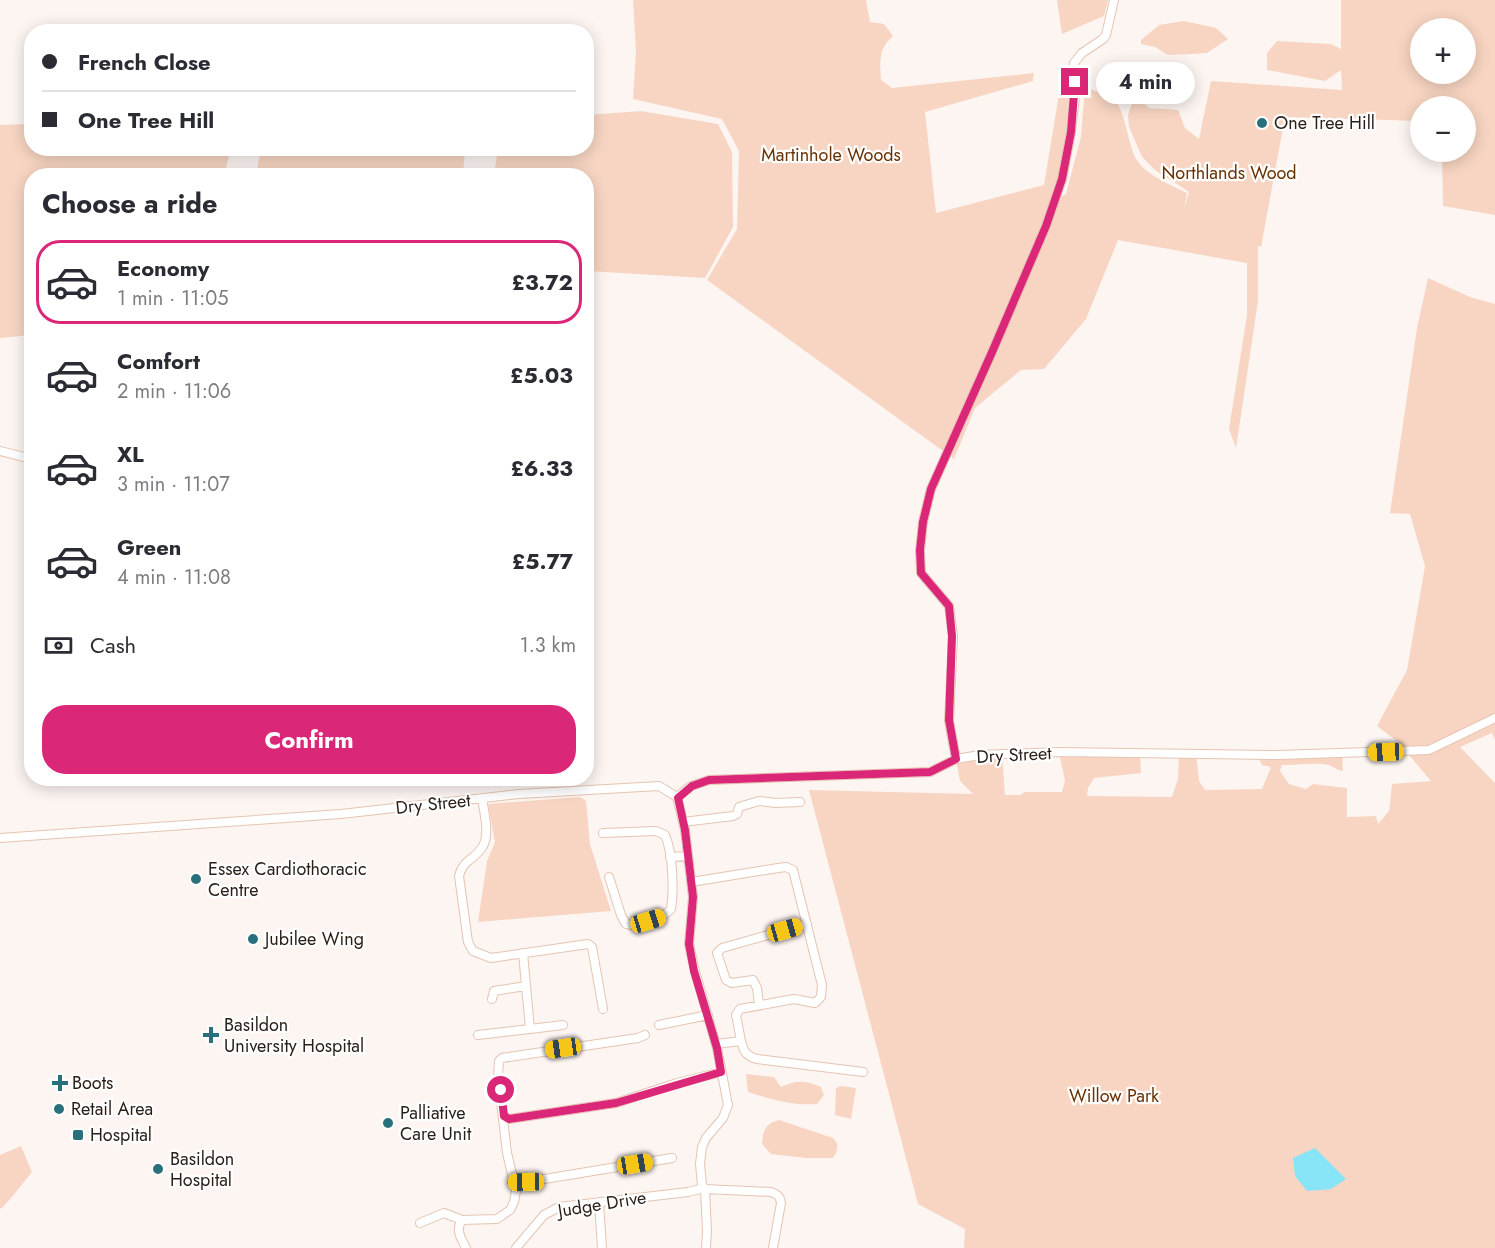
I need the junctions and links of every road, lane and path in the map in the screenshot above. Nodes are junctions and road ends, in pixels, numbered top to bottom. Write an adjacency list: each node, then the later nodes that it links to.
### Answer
1 (1114, 0): 5 (street)
2 (0, 451): 3 (street)
3 (24, 457)
4 (1495, 718): 5 (street, Dry Street)
5 (956, 759): 7 (street, Dry Street)
6 (482, 798): 7 (street, Dry Street); 11 (street, Dry Street); 17 (street)
7 (678, 798): 9 (street)
8 (800, 802): 9 (street)
9 (683, 822): 12 (street)
10 (603, 833): 13 (street)
11 (0, 838)
12 (688, 856): 13 (street); 15 (street)
13 (670, 857): 14 (street)
14 (609, 877)
15 (691, 882): 16 (street); 22 (street)
16 (807, 924): 20 (street); 20 (street)
17 (522, 953): 18 (street); 21 (street)
18 (526, 986): 19 (street); 25 (street)
19 (492, 999)
20 (759, 1005): 28 (street)
21 (603, 1009)
22 (708, 1015): 24 (street); 29 (street)
23 (563, 1025): 25 (street)
24 (659, 1026)
25 (530, 1029): 26 (street)
26 (478, 1035)
27 (645, 1035): 32 (street)
28 (741, 1041): 29 (street); 31 (street)
29 (716, 1044): 30 (street)
30 (721, 1072): 32 (street); 35 (street)
31 (863, 1072)
32 (504, 1116): 34 (street)
33 (672, 1158): 34 (street)
34 (512, 1182): 37 (street)
35 (704, 1188): 36 (street, Judge Drive); 42 (street); 43 (street, Judge Drive)
36 (599, 1202): 40 (street, Judge Drive); 41 (street)
37 (462, 1220): 38 (street); 39 (street)
38 (420, 1223)
39 (466, 1248)
40 (516, 1248)
41 (602, 1248)
42 (706, 1248)
43 (773, 1248)

